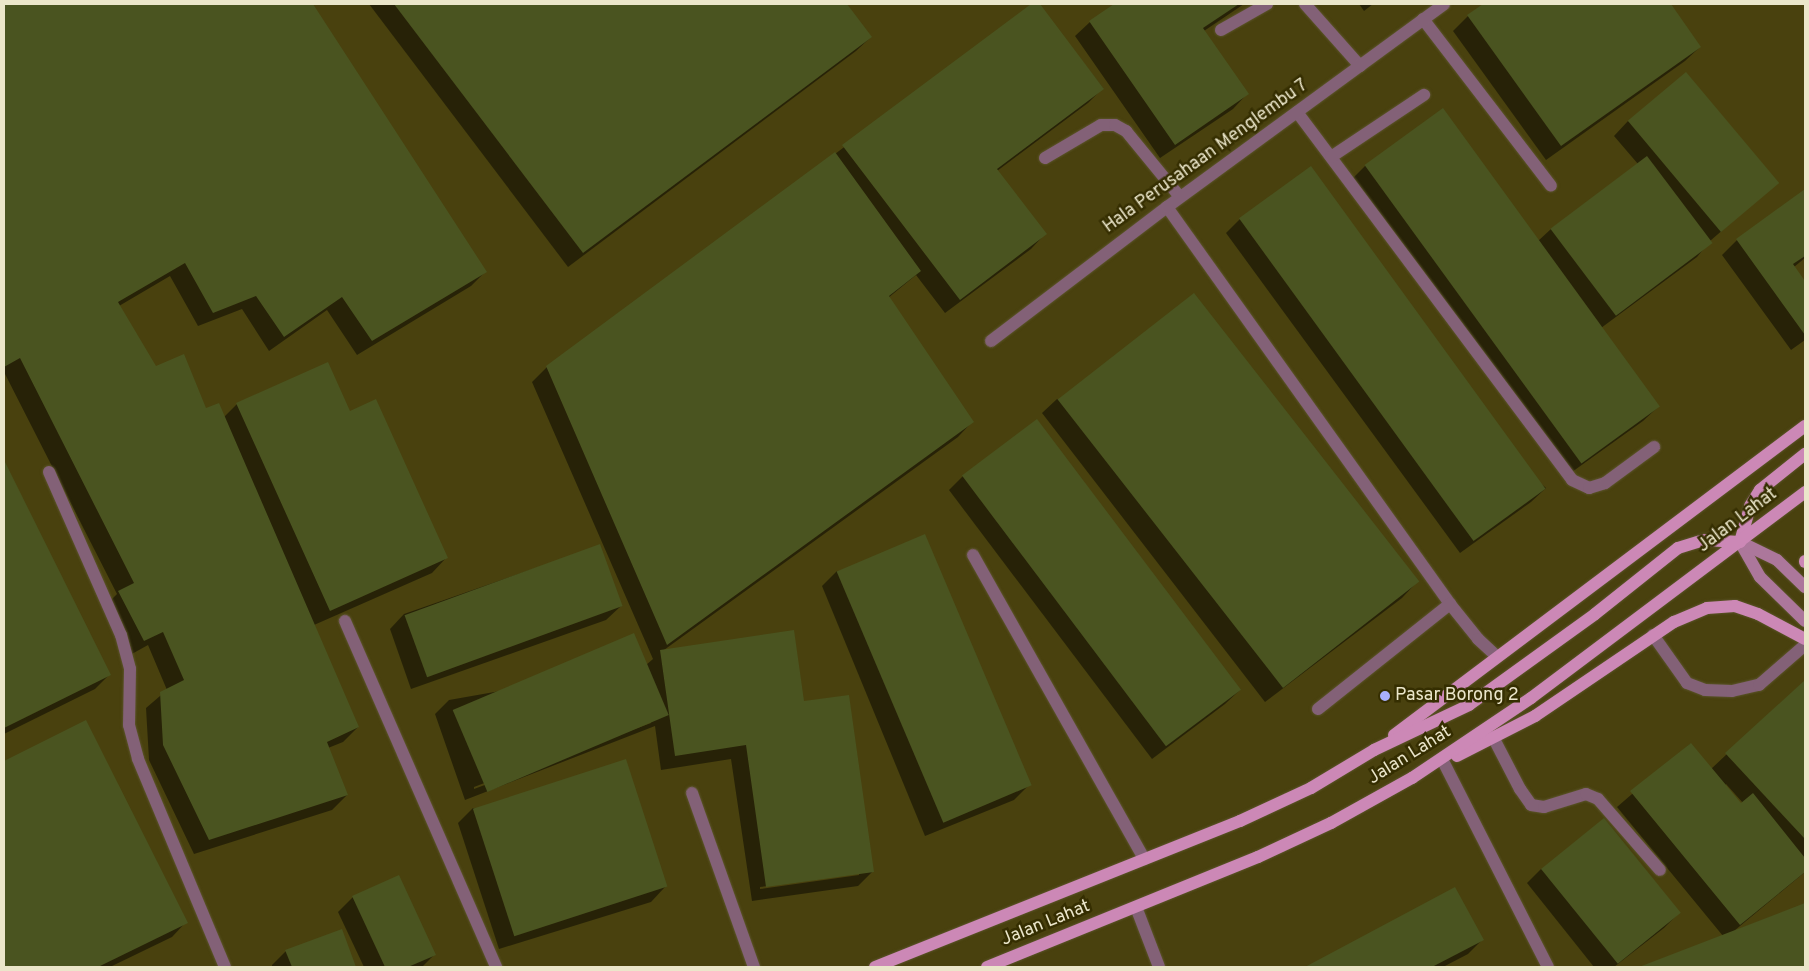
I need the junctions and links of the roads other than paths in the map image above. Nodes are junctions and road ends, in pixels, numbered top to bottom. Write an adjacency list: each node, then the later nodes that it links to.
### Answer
1 (1267, 4): 5 (lane)
2 (1305, 4): 6 (lane)
3 (1444, 4): 4 (lane, Hala Perusahaan Menglembu 7)
4 (1424, 19): 6 (lane, Hala Perusahaan Menglembu 7); 11 (lane)
5 (1221, 30)
6 (1360, 66): 8 (lane, Hala Perusahaan Menglembu 7)
7 (1424, 95): 9 (lane)
8 (1297, 112): 9 (lane); 12 (lane, Hala Perusahaan Menglembu 7)
9 (1331, 157): 16 (lane)
10 (1045, 158): 12 (lane)
11 (1551, 186)
12 (1180, 197): 13 (lane, Hala Perusahaan Menglembu 7)
13 (1167, 206): 14 (lane, Hala Perusahaan Menglembu 7); 23 (lane)
14 (991, 341)
15 (1805, 426): 29 (main road)
16 (1654, 447)
17 (1805, 454): 20 (main road)
18 (49, 472): 39 (lane)
19 (1805, 492): 20 (main road, Jalan Lahat)
20 (1740, 542): 22 (street); 25 (street); 32 (main road); 34 (main road, Jalan Lahat)
21 (972, 555): 36 (lane)
22 (1805, 587)
23 (1450, 604): 29 (lane); 30 (lane)
24 (345, 621): 40 (lane)
25 (1805, 621)
26 (1653, 635): 27 (main road); 28 (lane); 31 (main road)
27 (1805, 639)
28 (1805, 645)
29 (1497, 657): 32 (main road)
30 (1318, 709)
31 (1493, 737): 33 (main road); 37 (lane)
32 (1374, 750): 36 (main road)
33 (1444, 763): 34 (main road); 45 (lane)
34 (1412, 778): 38 (main road, Jalan Lahat)
35 (692, 793): 41 (lane)
36 (1144, 859): 42 (main road)
37 (1660, 870)
38 (1136, 906): 43 (main road, Jalan Lahat); 44 (lane)
39 (225, 967)
40 (496, 967)
41 (754, 967)
42 (875, 967)
43 (988, 967)
44 (1159, 967)
45 (1548, 967)

